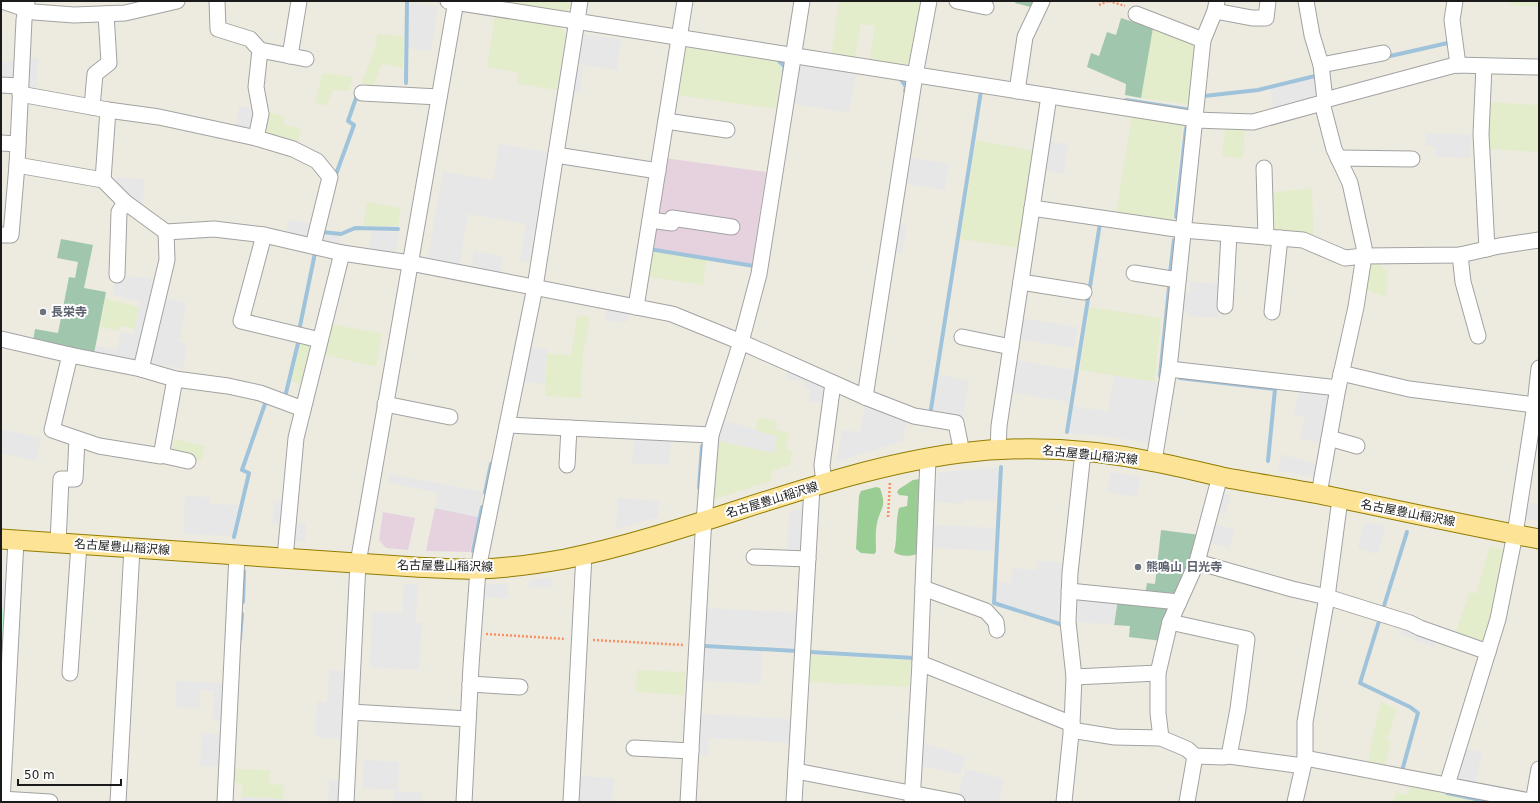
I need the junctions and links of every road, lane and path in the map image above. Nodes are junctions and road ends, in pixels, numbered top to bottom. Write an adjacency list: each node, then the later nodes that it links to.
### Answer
1 (2, 1): 16 (street)
2 (177, 1): 20 (street)
3 (217, 1): 25 (street)
4 (299, 1): 28 (street)
5 (453, 1): 22 (street); 40 (street)
6 (580, 1): 22 (street)
7 (685, 1): 23 (street)
8 (802, 1): 27 (street)
9 (929, 1): 34 (street)
10 (957, 1): 19 (street)
11 (1042, 1): 36 (street)
12 (1108, 1): 17 (path)
13 (1268, 1): 18 (street)
14 (1306, 1): 30 (street)
15 (1455, 1): 31 (street)
16 (26, 4): 20 (street); 37 (street)
17 (1099, 5)
18 (1216, 6): 24 (street)
19 (986, 7)
20 (106, 14): 42 (street)
21 (1136, 14): 24 (street)
22 (577, 21): 23 (street); 50 (street)
23 (679, 38): 27 (street); 45 (street)
24 (1203, 40): 44 (street)
25 (260, 50): 28 (street); 47 (street)
26 (1383, 53): 30 (street)
27 (793, 55): 34 (street); 87 (street)
28 (290, 56): 29 (street)
29 (306, 59)
30 (1321, 65): 41 (street)
31 (1458, 65): 32 (street); 41 (street)
32 (1484, 66): 33 (street); 69 (street)
33 (1539, 68)
34 (915, 75): 36 (street); 97 (street)
35 (1, 85): 37 (street)
36 (1018, 87): 39 (street)
37 (20, 90): 42 (street); 49 (street)
38 (362, 93): 40 (street)
39 (1049, 96): 44 (street); 58 (street)
40 (439, 97): 73 (street)
41 (1323, 101): 44 (street); 51 (street)
42 (92, 107): 43 (street)
43 (108, 110): 47 (street); 56 (street)
44 (1196, 120): 61 (street)
45 (666, 121): 46 (street); 55 (street)
46 (727, 130)
47 (256, 138): 68 (street)
48 (1, 143): 49 (street)
49 (18, 144): 53 (street)
50 (556, 155): 55 (street); 78 (street)
51 (1338, 158): 52 (street); 72 (street)
52 (1412, 159)
53 (16, 165): 56 (street); 64 (street)
54 (1264, 168): 66 (street)
55 (658, 171): 59 (street)
56 (103, 180): 57 (street)
57 (125, 202): 62 (street); 75 (street)
58 (1032, 208): 61 (street); 77 (street)
59 (650, 220): 60 (street); 81 (street)
60 (732, 227)
61 (1183, 230): 63 (street); 76 (street)
62 (166, 232): 65 (street); 91 (street)
63 (1229, 234): 66 (street); 80 (street)
64 (1, 235)
65 (264, 235): 68 (street); 86 (street)
66 (1273, 237): 72 (street); 82 (street)
67 (1539, 240): 69 (street)
68 (313, 246): 70 (street)
69 (1486, 249): 71 (street)
70 (342, 253): 73 (street); 86 (street)
71 (1460, 255): 72 (street); 83 (street)
72 (1364, 256): 93 (street)
73 (410, 263): 78 (street); 98 (street)
74 (1134, 272): 76 (street)
75 (117, 275)
76 (1178, 280): 92 (street)
77 (1021, 282): 79 (street); 88 (street)
78 (535, 287): 81 (street); 103 (street)
79 (1084, 292)
80 (1225, 306)
81 (636, 307): 87 (street)
82 (1272, 312)
83 (1478, 336)
84 (962, 337): 88 (street)
85 (1, 339): 89 (street)
86 (320, 340): 100 (street)
87 (740, 342): 95 (street); 105 (street)
88 (1011, 347): 109 (street)
89 (70, 355): 91 (street); 107 (street)
90 (1539, 368): 99 (street)
91 (141, 369): 94 (street)
92 (1169, 369): 96 (street); 115 (street)
93 (1341, 373): 96 (street); 99 (street)
94 (175, 379): 100 (street); 112 (street)
95 (833, 383): 97 (street); 119 (street)
96 (1338, 388): 106 (street)
97 (865, 397): 111 (street)
98 (385, 404): 101 (street); 136 (street)
99 (1535, 405): 102 (street)
100 (302, 409): 133 (street)
101 (450, 418)
102 (1536, 423): 124 (street)
103 (507, 425): 104 (street); 137 (street)
104 (569, 428): 105 (street); 116 (street)
105 (711, 436): 123 (street)
106 (1329, 438): 108 (street); 120 (street)
107 (77, 439): 112 (street); 127 (street)
108 (1357, 446)
109 (998, 450): 110 (main road, 名古屋豊山稲沢線); 111 (main road, 名古屋豊山稲沢線)
110 (1083, 452): 115 (main road, 名古屋豊山稲沢線); 139 (street)
111 (962, 453): 113 (main road, 名古屋豊山稲沢線)
112 (161, 455): 114 (street)
113 (928, 458): 119 (main road, 名古屋豊山稲沢線); 138 (street)
114 (188, 461)
115 (1154, 461): 117 (main road, 名古屋豊山稲沢線)
116 (567, 465)
117 (1220, 476): 120 (main road, 名古屋豊山稲沢線); 135 (street)
118 (890, 478): 122 (path)
119 (818, 485): 123 (main road, 名古屋豊山稲沢線); 134 (street)
120 (1319, 494): 121 (main road, 名古屋豊山稲沢線)
121 (1340, 499): 124 (main road, 名古屋豊山稲沢線); 140 (street)
122 (888, 517)
123 (704, 521): 130 (main road, 名古屋豊山稲沢線); 156 (street)
124 (1515, 534): 125 (main road, 名古屋豊山稲沢線); 144 (street)
125 (1539, 539)
126 (8, 540): 127 (main road, 名古屋豊山稲沢線); 165 (street)
127 (58, 543): 128 (main road, 名古屋豊山稲沢線)
128 (78, 544): 129 (main road, 名古屋豊山稲沢線); 146 (street)
129 (132, 548): 131 (main road, 名古屋豊山稲沢線); 167 (street)
130 (584, 554): 137 (main road, 名古屋豊山稲沢線); 171 (street)
131 (237, 555): 133 (main road, 名古屋豊山稲沢線); 168 (street)
132 (754, 557): 134 (street)
133 (285, 558): 136 (main road, 名古屋豊山稲沢線)
134 (808, 560): 161 (street)
135 (1197, 562): 140 (street); 141 (street)
136 (358, 563): 137 (main road, 名古屋豊山稲沢線); 151 (street)
137 (478, 569): 149 (street)
138 (923, 588): 143 (street); 145 (street)
139 (1069, 592): 141 (street); 148 (street)
140 (1327, 596): 144 (street); 159 (street)
141 (1179, 602): 142 (street)
142 (1170, 622): 147 (street); 158 (street)
143 (997, 630)
144 (1488, 652): 162 (street)
145 (920, 663): 153 (street); 163 (street)
146 (70, 673)
147 (1158, 673): 148 (street); 154 (street)
148 (1074, 677): 153 (street)
149 (470, 684): 150 (street); 152 (street)
150 (520, 687)
151 (350, 712): 152 (street); 169 (street)
152 (468, 718): 170 (street)
153 (1071, 727): 154 (street); 175 (street)
154 (1161, 738): 157 (street)
155 (634, 748): 156 (street)
156 (690, 751): 172 (street)
157 (1195, 756): 158 (street); 176 (street)
158 (1229, 756): 159 (street)
159 (1304, 762): 162 (street); 177 (street)
160 (1539, 769): 178 (street)
161 (796, 772): 163 (street); 173 (street)
162 (1447, 785): 164 (street)
163 (912, 798): 174 (street)
164 (1500, 799): 178 (street)
165 (2, 800): 166 (street)
166 (50, 802)
167 (118, 802)
168 (225, 802)
169 (346, 802)
170 (464, 802)
171 (571, 802)
172 (688, 802)
173 (794, 802)
174 (957, 802)
175 (1064, 802)
176 (1187, 802)
177 (1294, 802)
178 (1534, 802)

